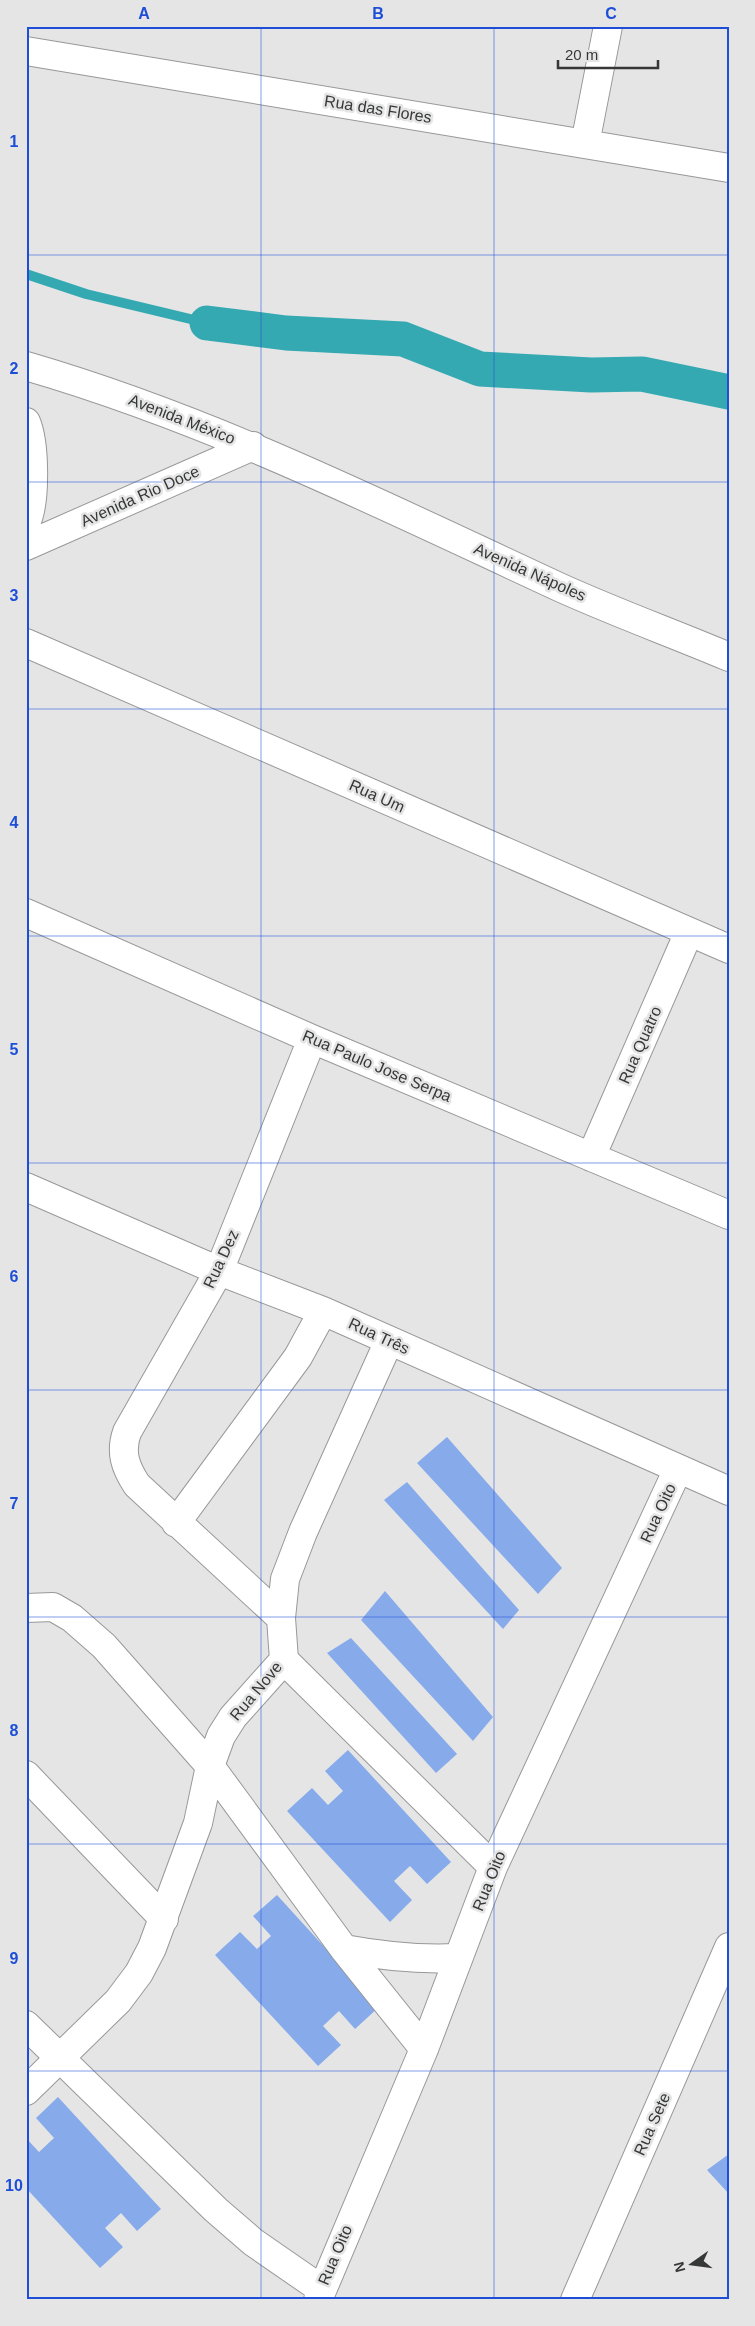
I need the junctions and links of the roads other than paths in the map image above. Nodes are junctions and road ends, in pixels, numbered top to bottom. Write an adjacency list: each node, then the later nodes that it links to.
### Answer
1 (608, 26): 3 (street)
2 (26, 51): 3 (street, Rua das Flores)
3 (584, 144): 4 (street, Rua das Flores)
4 (729, 168)
5 (26, 366): 7 (street, Avenida México)
6 (26, 422): 9 (street)
7 (253, 446): 8 (street, Avenida México); 10 (street, Avenida Rio Doce)
8 (334, 481): 12 (street, Avenida Nápoles)
9 (26, 523)
10 (26, 546)
11 (26, 643): 14 (street, Rua Um)
12 (729, 657)
13 (26, 913): 16 (street, Rua Paulo Jose Serpa)
14 (690, 932): 15 (street, Rua Um); 17 (street, Rua Quatro)
15 (729, 949)
16 (312, 1039): 17 (street, Rua Paulo Jose Serpa); 20 (street, Rua Dez)
17 (591, 1157): 19 (street, Rua Paulo Jose Serpa)
18 (26, 1187): 20 (street, Rua Três)
19 (729, 1215)
20 (219, 1271): 21 (street, Rua Três); 25 (street, Rua Dez)
21 (323, 1311): 22 (street, Rua Três); 25 (street)
22 (389, 1342): 23 (street, Rua Três); 27 (street, Rua Nove)
23 (678, 1470): 24 (street, Rua Três); 31 (street, Rua Oito)
24 (729, 1491)
25 (176, 1523): 27 (street)
26 (26, 1608): 29 (street)
27 (282, 1618): 28 (street, Rua Nove)
28 (284, 1660): 29 (street, Rua Nove); 31 (street)
29 (210, 1766): 32 (street, Rua Nove); 34 (street)
30 (26, 1775): 32 (street)
31 (493, 1867): 35 (street, Rua Oito)
32 (164, 1919): 38 (street, Rua Nove)
33 (729, 1948): 41 (street, Rua Sete)
34 (344, 1949): 35 (street); 37 (street)
35 (457, 1958): 37 (street, Rua Oito)
36 (26, 2025): 38 (street)
37 (424, 2049): 40 (street, Rua Oito)
38 (60, 2058): 39 (street, Rua Nove); 40 (street)
39 (26, 2091)
40 (319, 2294)
41 (575, 2300)

